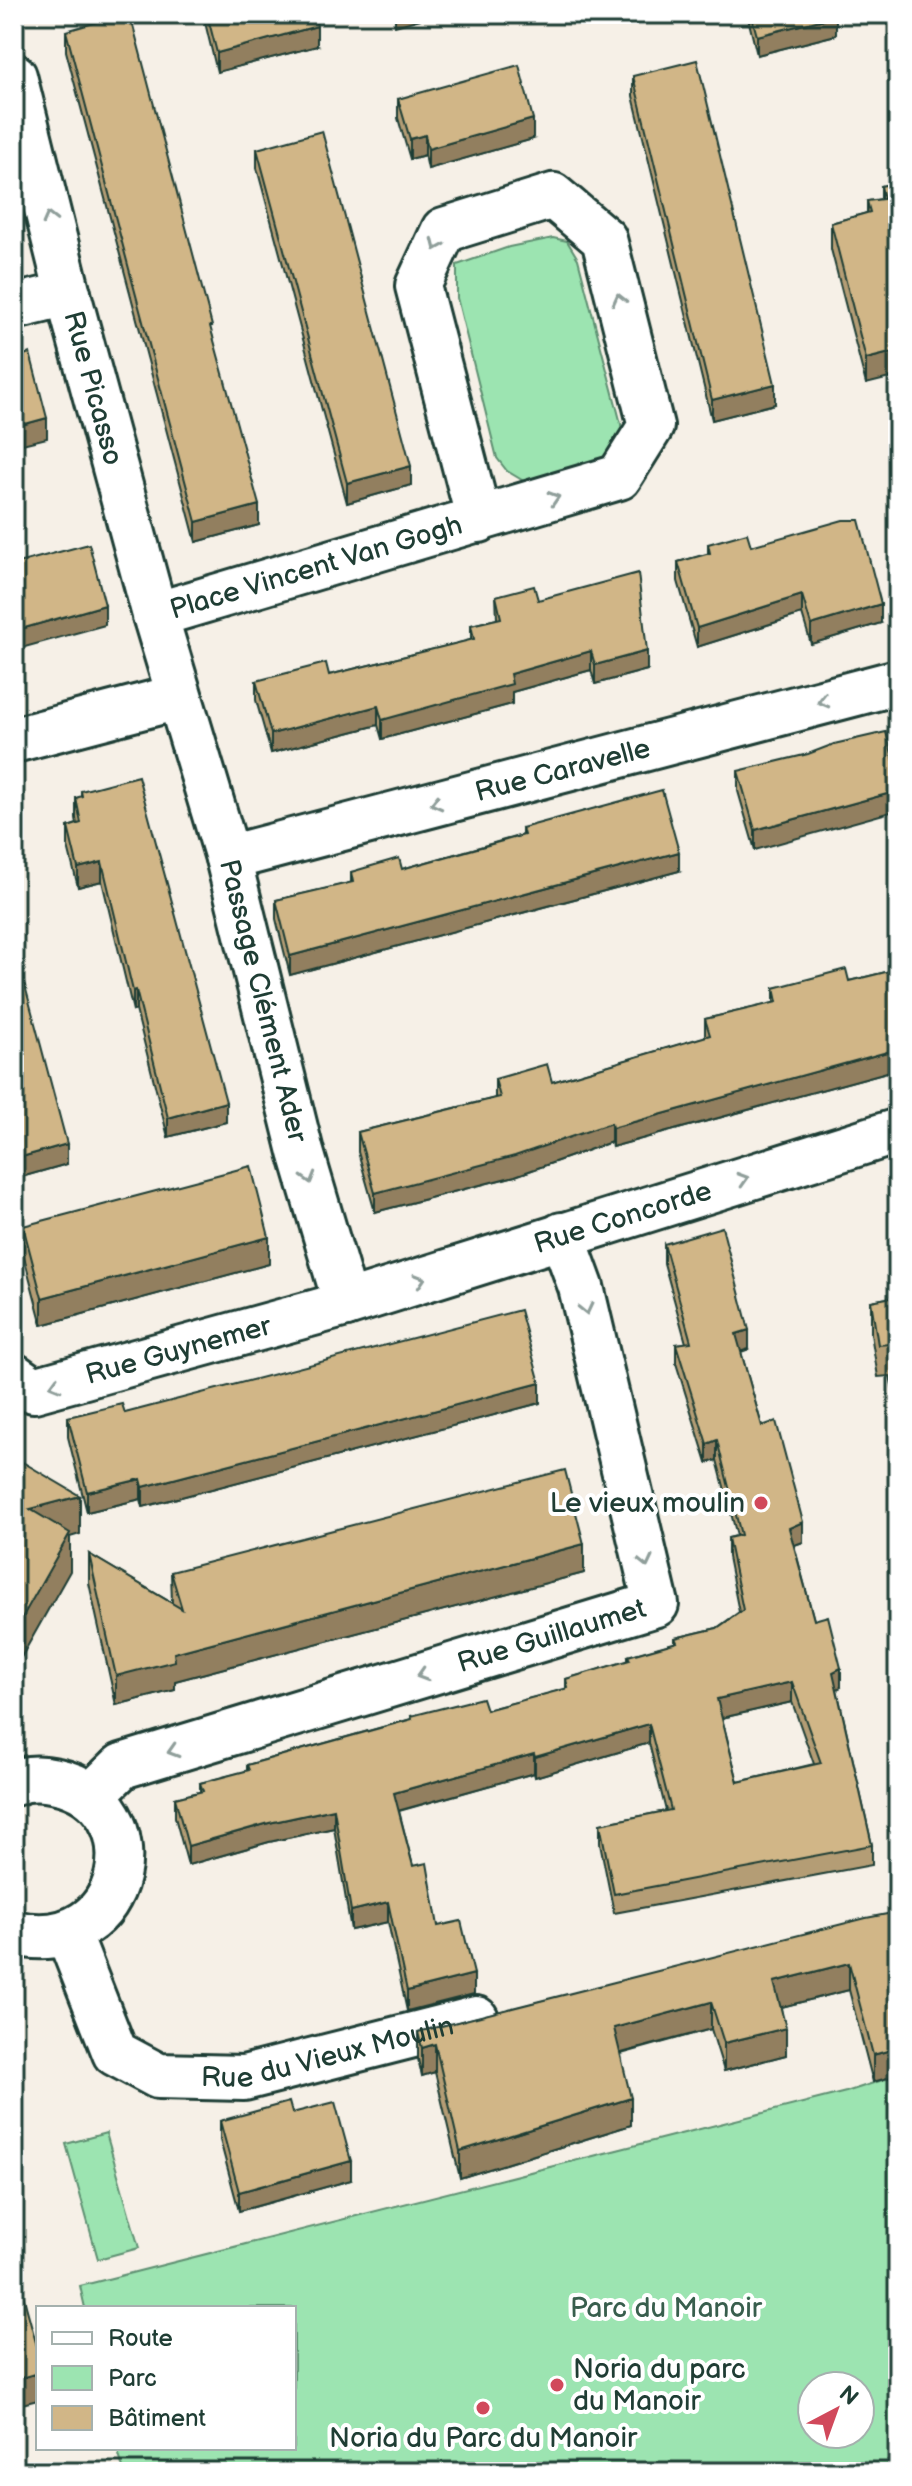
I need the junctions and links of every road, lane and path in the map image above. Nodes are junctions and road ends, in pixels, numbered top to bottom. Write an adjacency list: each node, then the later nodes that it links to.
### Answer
1 (14, 76): 2 (street, Rue Picasso, one-way to 1)
2 (68, 294): 3 (street); 5 (street, Rue Picasso)
3 (14, 307)
4 (479, 520): 4 (street, Place Vincent Van Gogh, one-way to 4); 5 (street, Place Vincent Van Gogh)
5 (155, 615): 7 (street, Rue Picasso)
6 (898, 682): 9 (street, Rue Caravelle, one-way to 9)
7 (178, 697): 8 (street); 9 (street, Passage Clément Ader)
8 (14, 740)
9 (228, 858): 12 (street, Passage Clément Ader, one-way to 12)
10 (898, 1131): 11 (street, Rue Concorde, one-way to 10)
11 (562, 1235): 12 (street, Rue Concorde, one-way to 11); 15 (street, Rue Guillaumet, one-way to 15)
12 (346, 1304): 13 (street, Rue Guynemer, one-way to 13)
13 (14, 1376)
14 (14, 1783): 15 (street)
15 (91, 1796): 17 (street)
16 (14, 1933): 17 (street)
17 (68, 1933): 18 (street, Rue du Vieux Moulin)
18 (521, 2007)

